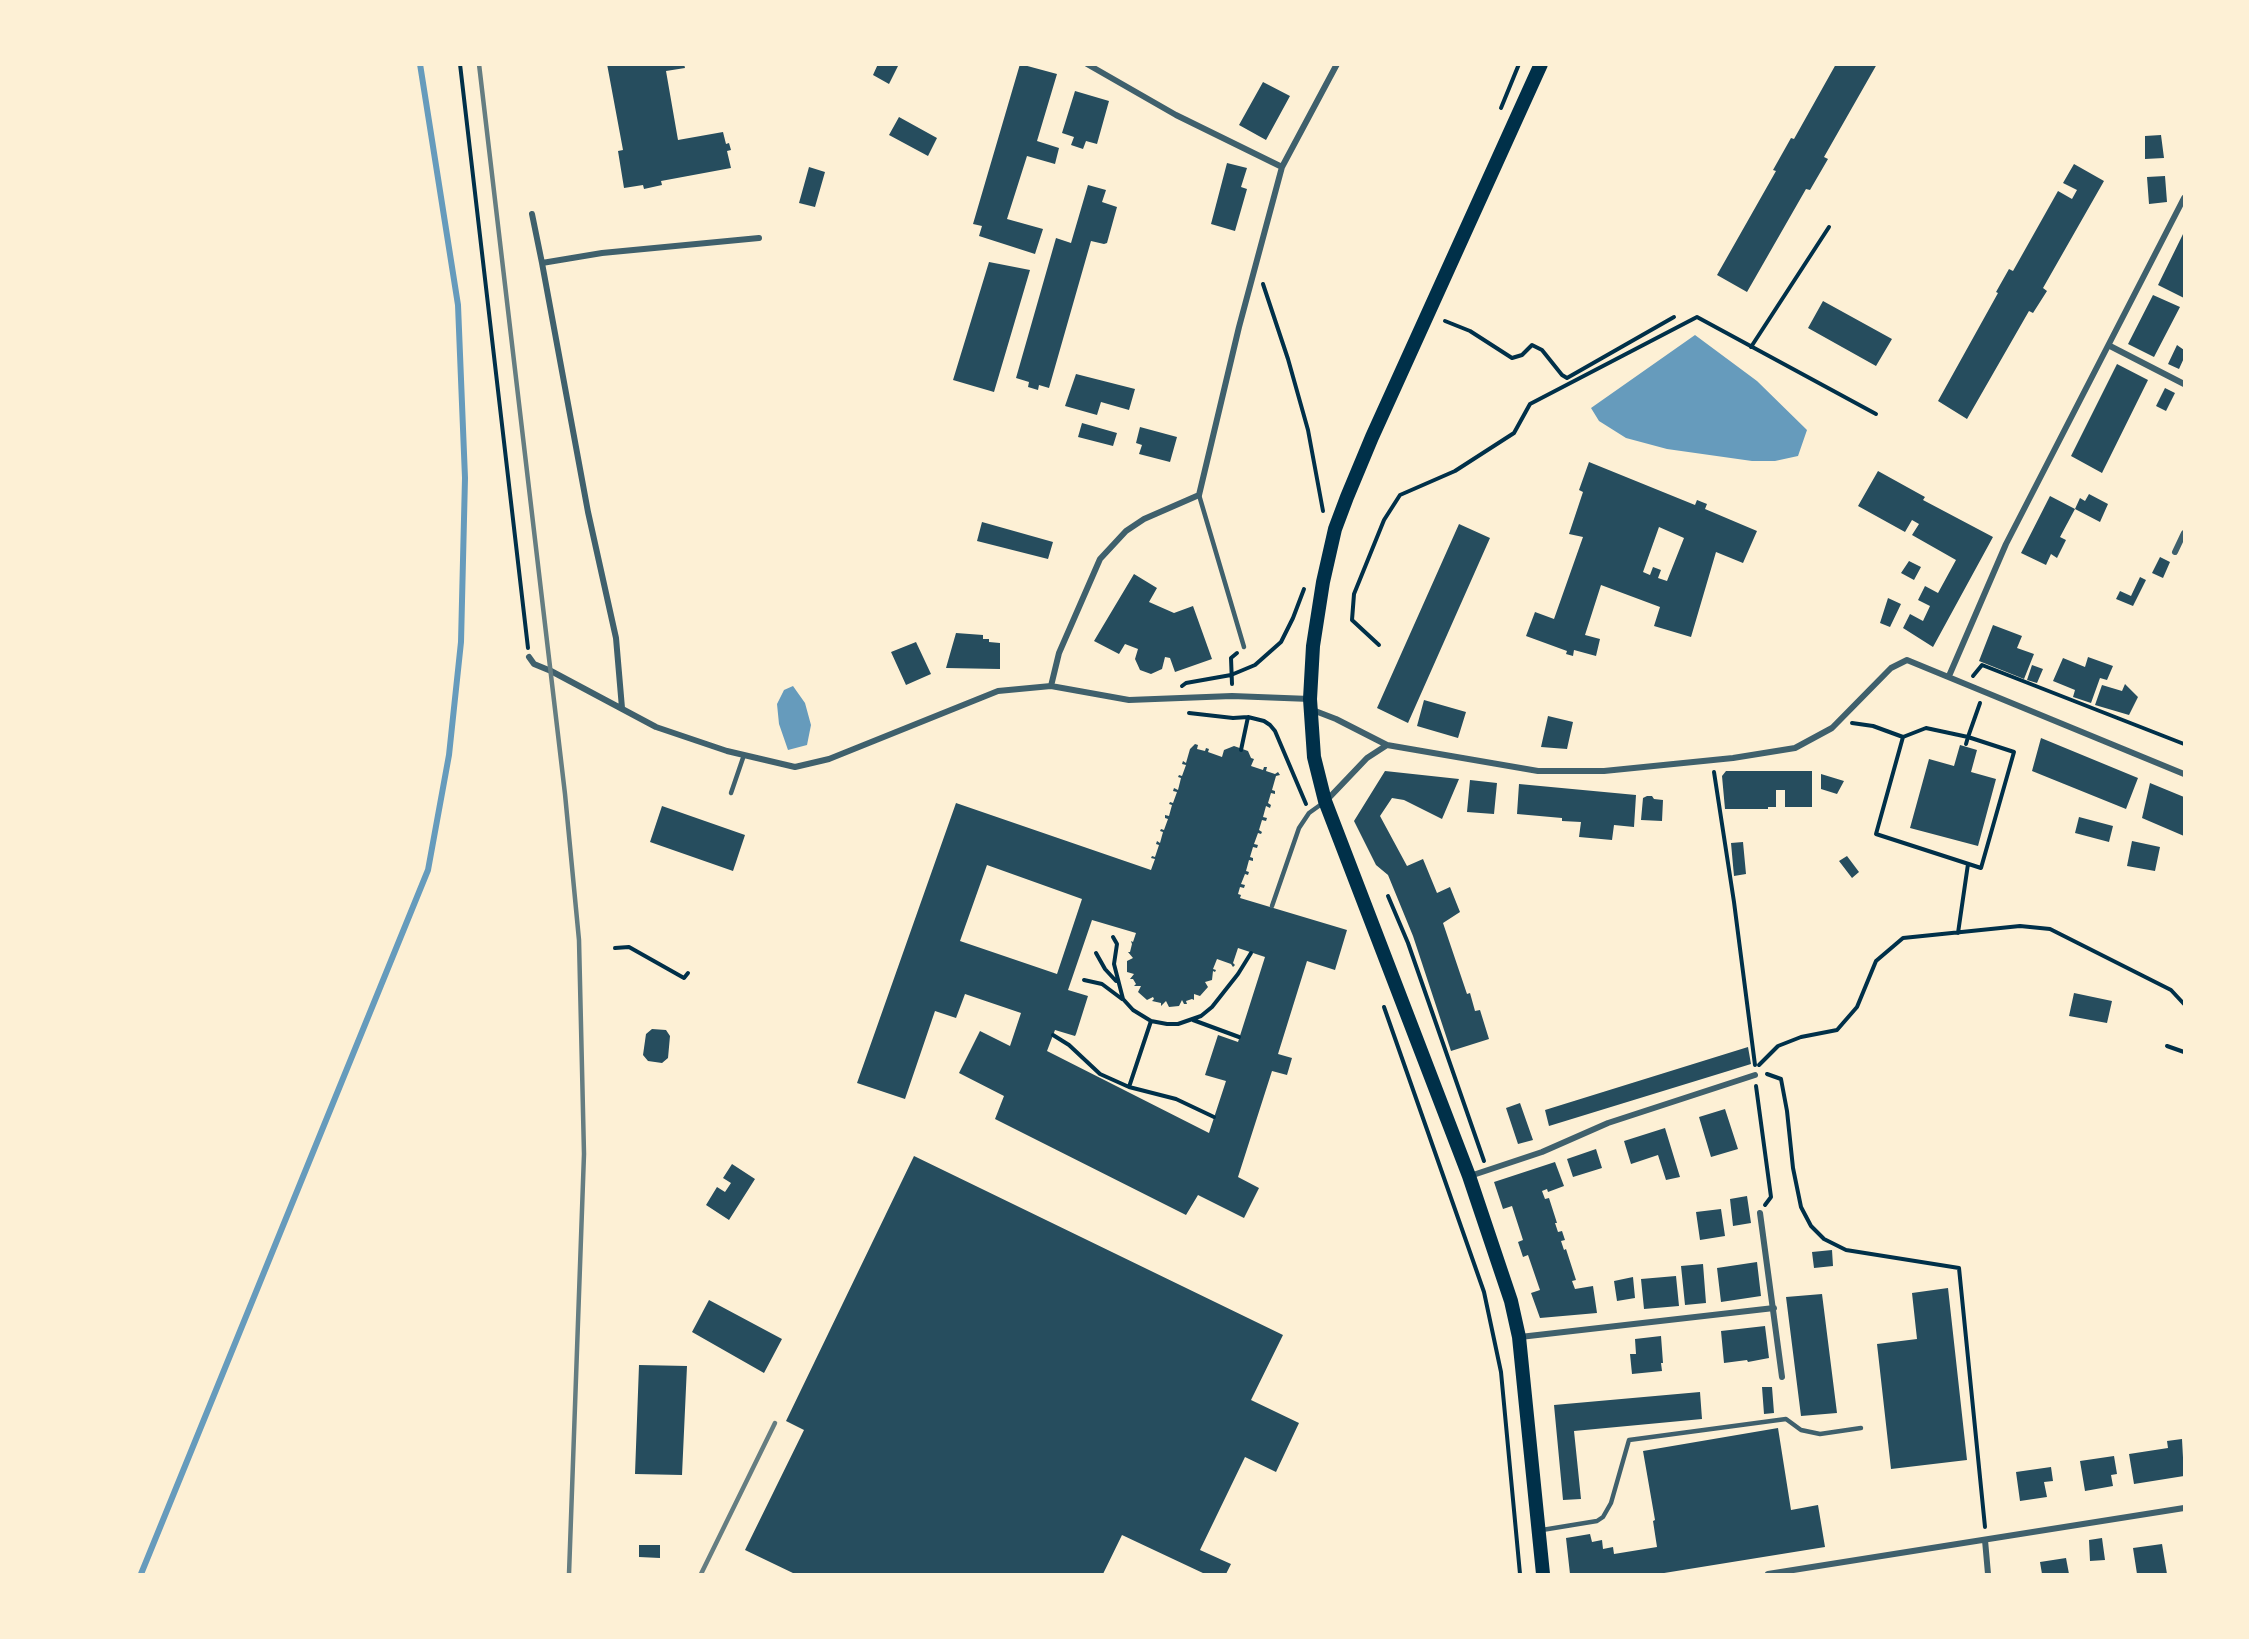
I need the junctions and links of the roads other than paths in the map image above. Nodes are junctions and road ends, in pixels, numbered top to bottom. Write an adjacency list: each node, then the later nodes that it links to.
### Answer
1 (1087, 64): 4 (street)
2 (1336, 64): 4 (street)
3 (1541, 64): 18 (main road)
4 (1281, 167): 11 (street)
5 (2184, 198): 9 (street)
6 (532, 214): 8 (street)
7 (759, 238): 8 (street)
8 (542, 264): 19 (street)
9 (2110, 346): 10 (street); 16 (street)
10 (2184, 384)
11 (1199, 495): 14 (lane); 17 (street)
12 (2184, 533): 13 (street)
13 (2175, 552)
14 (1244, 647)
15 (529, 657): 19 (street)
16 (1949, 675): 20 (street); 22 (street)
17 (1051, 686): 18 (street); 21 (street)
18 (1310, 704): 20 (street); 24 (main road)
19 (622, 708): 21 (street)
20 (1387, 745): 24 (street)
21 (744, 755): 23 (lane)
22 (2184, 774)
23 (731, 794)
24 (1325, 801): 25 (lane); 27 (main road)
25 (1272, 906)
26 (1755, 1072): 27 (street)
27 (1470, 1176): 30 (main road)
28 (1760, 1213): 29 (street)
29 (1774, 1308): 30 (street); 31 (street)
30 (1519, 1337): 34 (main road)
31 (1782, 1377)
32 (1861, 1428): 34 (lane)
33 (2184, 1508): 35 (street)
34 (1539, 1531): 36 (main road)
35 (1985, 1540): 37 (street); 38 (street)
36 (1543, 1575)
37 (1768, 1575)
38 (1988, 1575)

